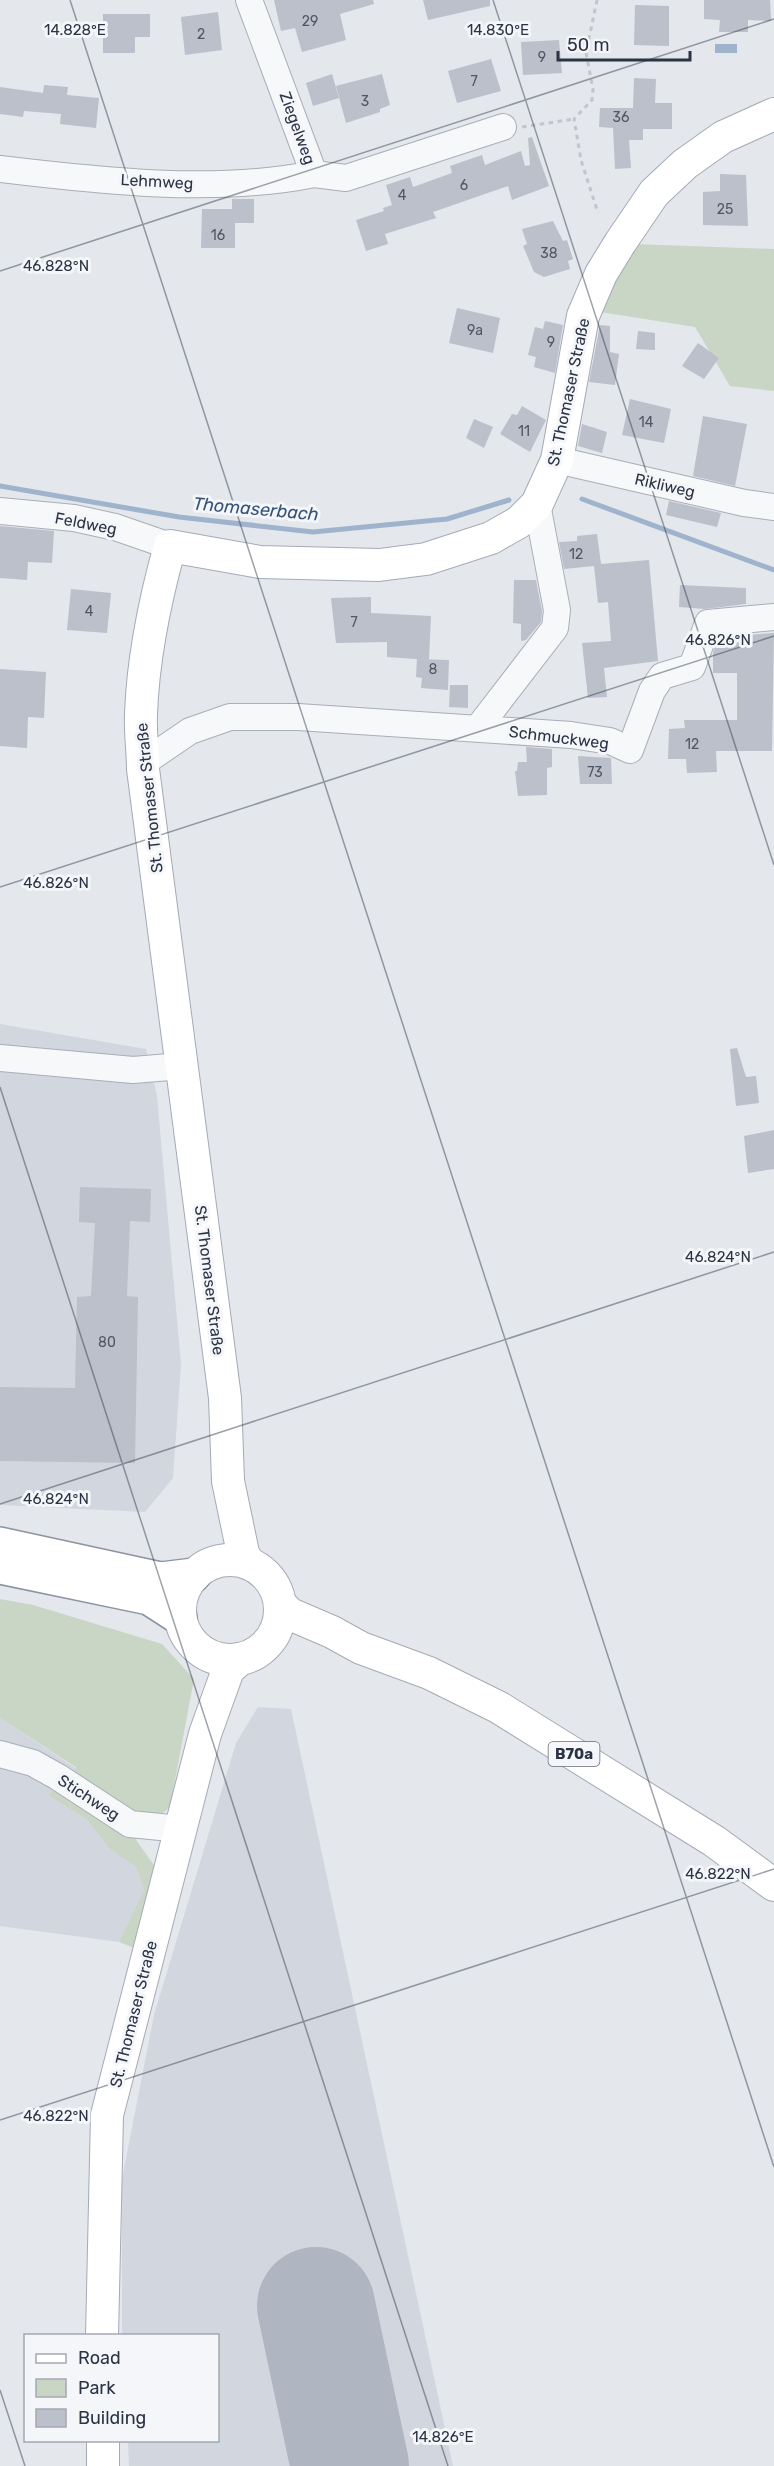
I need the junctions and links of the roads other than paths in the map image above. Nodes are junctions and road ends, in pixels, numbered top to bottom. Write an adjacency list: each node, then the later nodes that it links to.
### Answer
1 (249, 0): 5 (street, Ziegelweg)
2 (774, 114): 6 (main road, St. Thomaser Straße)
3 (503, 127): 5 (street, Ziegelweg)
4 (0, 169): 5 (street, Lehmweg)
5 (314, 174)
6 (557, 460): 7 (main road, St. Thomaser Straße); 8 (street, Rikliweg)
7 (537, 504): 10 (main road, St. Thomaser Straße); 12 (street, Schmuckweg)
8 (774, 507)
9 (0, 511): 10 (street, Feldweg)
10 (170, 546): 13 (main road, St. Thomaser Straße)
11 (774, 617): 12 (street, Schmuckweg)
12 (478, 728): 13 (street, Schmuckweg)
13 (143, 763): 15 (main road, St. Thomaser Straße)
14 (0, 1058): 15 (street)
15 (182, 1066): 16 (main road, St. Thomaser Straße)
16 (228, 1481): 18 (main road, St. Thomaser Straße); 20 (main road, St. Thomaser Straße)
17 (0, 1544): 20 (highway)
18 (248, 1563): 20 (main road); 21 (main road)
19 (0, 1567): 22 (highway)
20 (203, 1569): 22 (main road)
21 (280, 1604): 23 (main road); 24 (main road)
22 (180, 1618): 25 (main road)
23 (268, 1643): 24 (main road); 26 (main road)
24 (361, 1648): 30 (main road, B70a)
25 (201, 1651): 26 (main road); 27 (main road, St. Thomaser Straße)
26 (240, 1659): 27 (main road, St. Thomaser Straße)
27 (205, 1734): 29 (main road, St. Thomaser Straße)
28 (0, 1754): 29 (street, Stichweg)
29 (181, 1829): 31 (main road, St. Thomaser Straße)
30 (774, 1886)
31 (102, 2334)
32 (103, 2442): 33 (main road)
33 (103, 2466)

